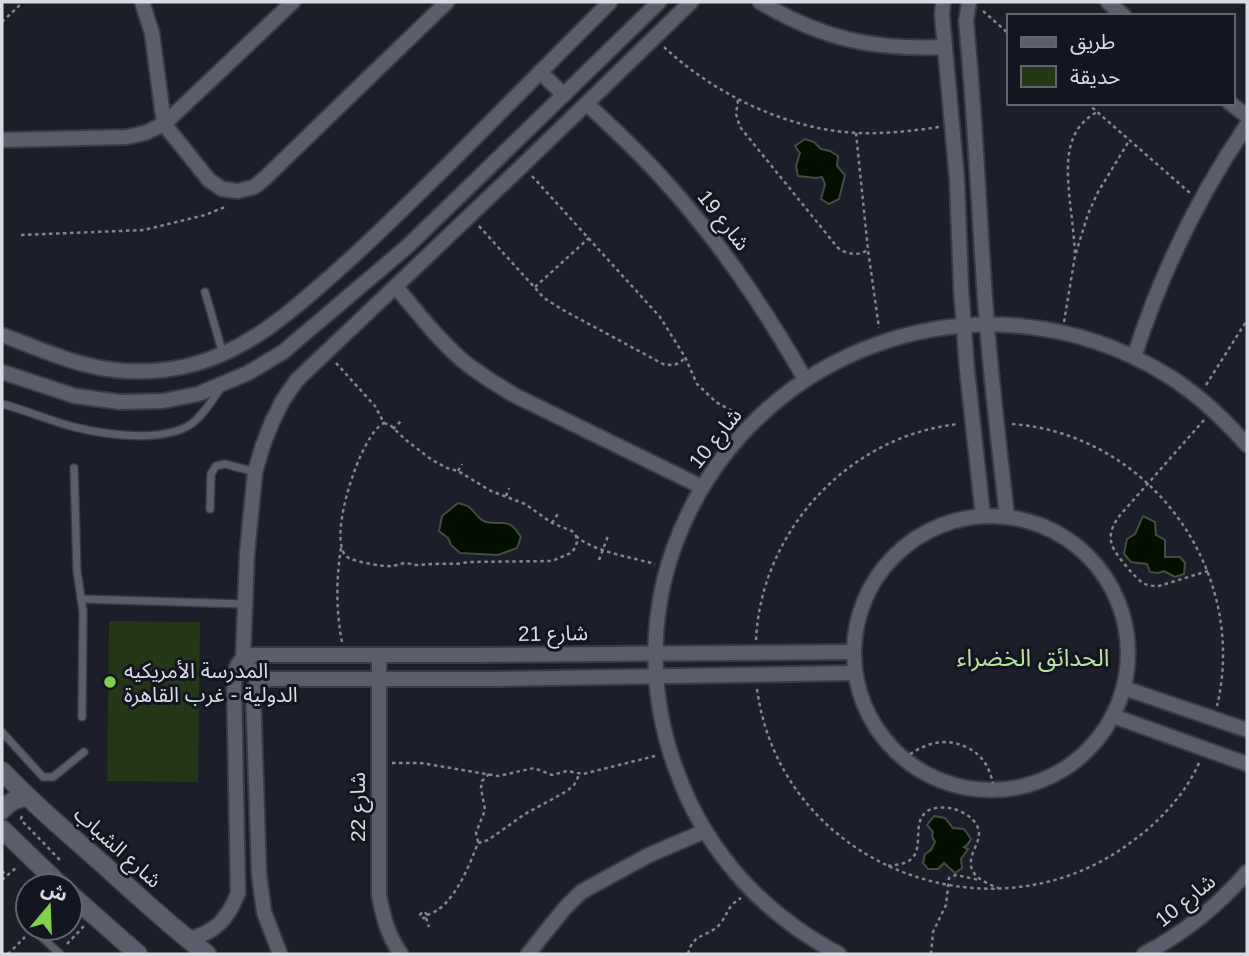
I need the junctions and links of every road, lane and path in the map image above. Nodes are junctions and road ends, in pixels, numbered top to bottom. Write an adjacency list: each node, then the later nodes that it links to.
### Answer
1 (142, 2): 26 (street)
2 (293, 2): 26 (street)
3 (447, 2): 33 (street)
4 (610, 2): 18 (street)
5 (659, 2): 19 (street)
6 (691, 2): 16 (street)
7 (760, 2): 17 (street)
8 (943, 2): 17 (street)
9 (969, 2): 44 (street)
10 (1108, 2): 13 (street)
11 (22, 3): 14 (path)
12 (982, 10): 15 (path)
13 (1122, 14)
14 (2, 22)
15 (1007, 32)
16 (654, 38): 20 (path); 21 (street)
17 (945, 47): 27 (street)
18 (540, 72): 19 (street); 50 (street)
19 (564, 95): 55 (street)
20 (738, 100): 29 (path); 38 (path)
21 (587, 104): 32 (street); 54 (street, شارع 19)
22 (1089, 105): 24 (path)
23 (1233, 105): 25 (street)
24 (1097, 112): 31 (path); 39 (path)
25 (1247, 116)
26 (164, 124): 30 (street); 33 (street)
27 (951, 125): 29 (path); 45 (street)
28 (1247, 125): 34 (street)
29 (856, 133): 38 (path)
30 (2, 140)
31 (1129, 141): 34 (path); 39 (path)
32 (522, 166): 35 (street); 37 (path)
33 (238, 191): 36 (path)
34 (1199, 201): 52 (street)
35 (470, 216): 40 (street); 41 (path)
36 (21, 234)
37 (589, 238): 41 (path); 51 (path)
38 (868, 250): 48 (path)
39 (1076, 256): 46 (path)
40 (396, 286): 49 (street); 71 (street)
41 (534, 288): 51 (path)
42 (205, 292): 50 (lane)
43 (1247, 320): 56 (path)
44 (987, 324): 45 (street, شارع 10); 46 (street, شارع 10); 62 (street)
45 (964, 325): 48 (street, شارع 10); 61 (street)
46 (1062, 332): 52 (street, شارع 10)
47 (2, 335): 50 (street)
48 (881, 342): 54 (street, شارع 10)
49 (326, 353): 63 (path); 69 (street)
50 (223, 354)
51 (685, 356): 60 (path)
52 (1134, 357): 56 (street, شارع 10)
53 (2, 372): 55 (street)
54 (805, 379): 60 (street, شارع 10)
55 (223, 384): 57 (lane)
56 (1198, 397): 58 (street, شارع 10)
57 (2, 404)
58 (1214, 410): 65 (street, شارع 10); 70 (path)
59 (401, 421): 64 (path)
60 (753, 422): 71 (street, شارع 10)
61 (973, 422): 76 (street); 88 (path)
62 (996, 423): 70 (path); 77 (street)
63 (384, 424): 64 (path); 81 (path)
64 (393, 429): 68 (path)
65 (1247, 444)
66 (461, 464): 68 (path)
67 (74, 468): 86 (lane)
68 (458, 471): 73 (path)
69 (255, 472): 74 (lane); 87 (street)
70 (1149, 483): 85 (path); 85 (path)
71 (702, 487): 84 (street, شارع 10)
72 (509, 488): 73 (path)
73 (506, 496): 78 (path)
74 (209, 509)
75 (559, 512): 78 (path)
76 (983, 516): 77 (street); 89 (street)
77 (1007, 517): 99 (street)
78 (552, 523): 79 (path)
79 (576, 536): 81 (path); 82 (path)
80 (608, 536): 82 (path)
81 (341, 547): 92 (path)
82 (603, 550): 83 (path); 84 (path)
83 (599, 560)
84 (668, 567): 90 (street, شارع 10)
85 (1209, 571): 102 (path)
86 (82, 599): 87 (lane); 101 (lane)
87 (244, 604): 91 (street)
88 (755, 652): 89 (street, شارع 21); 90 (street, شارع 21)
89 (853, 652): 94 (street)
90 (655, 653): 93 (street, شارع 21); 96 (street, شارع 10)
91 (248, 656): 92 (street, شارع 21); 97 (street); 136 (street)
92 (345, 656): 93 (street, شارع 21)
93 (379, 656): 98 (street, شارع 22)
94 (854, 673): 95 (street); 108 (street)
95 (755, 675): 96 (street); 122 (path)
96 (656, 676): 98 (street); 107 (street, شارع 10)
97 (264, 680): 98 (street); 142 (street)
98 (379, 680): 110 (street, شارع 22)
99 (1124, 688): 100 (street); 102 (street)
100 (1113, 716): 105 (street); 114 (street)
101 (82, 718)
102 (1214, 719): 103 (street)
103 (1247, 730)
104 (2, 732): 106 (lane)
105 (1205, 748): 109 (street); 131 (path)
106 (84, 752)
107 (669, 753): 112 (path); 118 (street, شارع 10)
108 (904, 758): 114 (street); 114 (path)
109 (1247, 764)
110 (379, 765): 113 (path); 143 (street, شارع 22)
111 (2, 771): 115 (street, شارع الشباب)
112 (580, 773): 113 (path); 120 (path)
113 (489, 774): 120 (path)
114 (995, 790)
115 (27, 796): 116 (street); 136 (street, شارع الشباب)
116 (2, 810)
117 (26, 814): 125 (path)
118 (705, 831): 132 (street, شارع 10); 144 (street)
119 (3, 832): 121 (street)
120 (478, 843): 135 (path)
121 (29, 856): 124 (street); 127 (path)
122 (887, 866): 129 (path); 130 (path)
123 (2, 871): 127 (path)
124 (48, 872)
125 (51, 872)
126 (1247, 872): 138 (street, شارع 10)
127 (7, 876): 128 (path)
128 (2, 880)
129 (981, 880): 130 (path); 131 (path)
130 (947, 886): 131 (path); 147 (path)
131 (1002, 889)
132 (754, 894): 137 (street, شارع 10); 145 (path)
133 (84, 907): 134 (street)
134 (93, 915): 139 (street); 140 (path)
135 (429, 928)
136 (188, 940): 141 (street, شارع الشباب)
137 (813, 948): 146 (street, شارع 10)
138 (1168, 949): 148 (street, شارع 10)
139 (134, 953)
140 (59, 954)
141 (207, 954)
142 (280, 954)
143 (401, 954)
144 (528, 954)
145 (688, 954)
146 (839, 954)
147 (931, 954)
148 (1144, 954)

